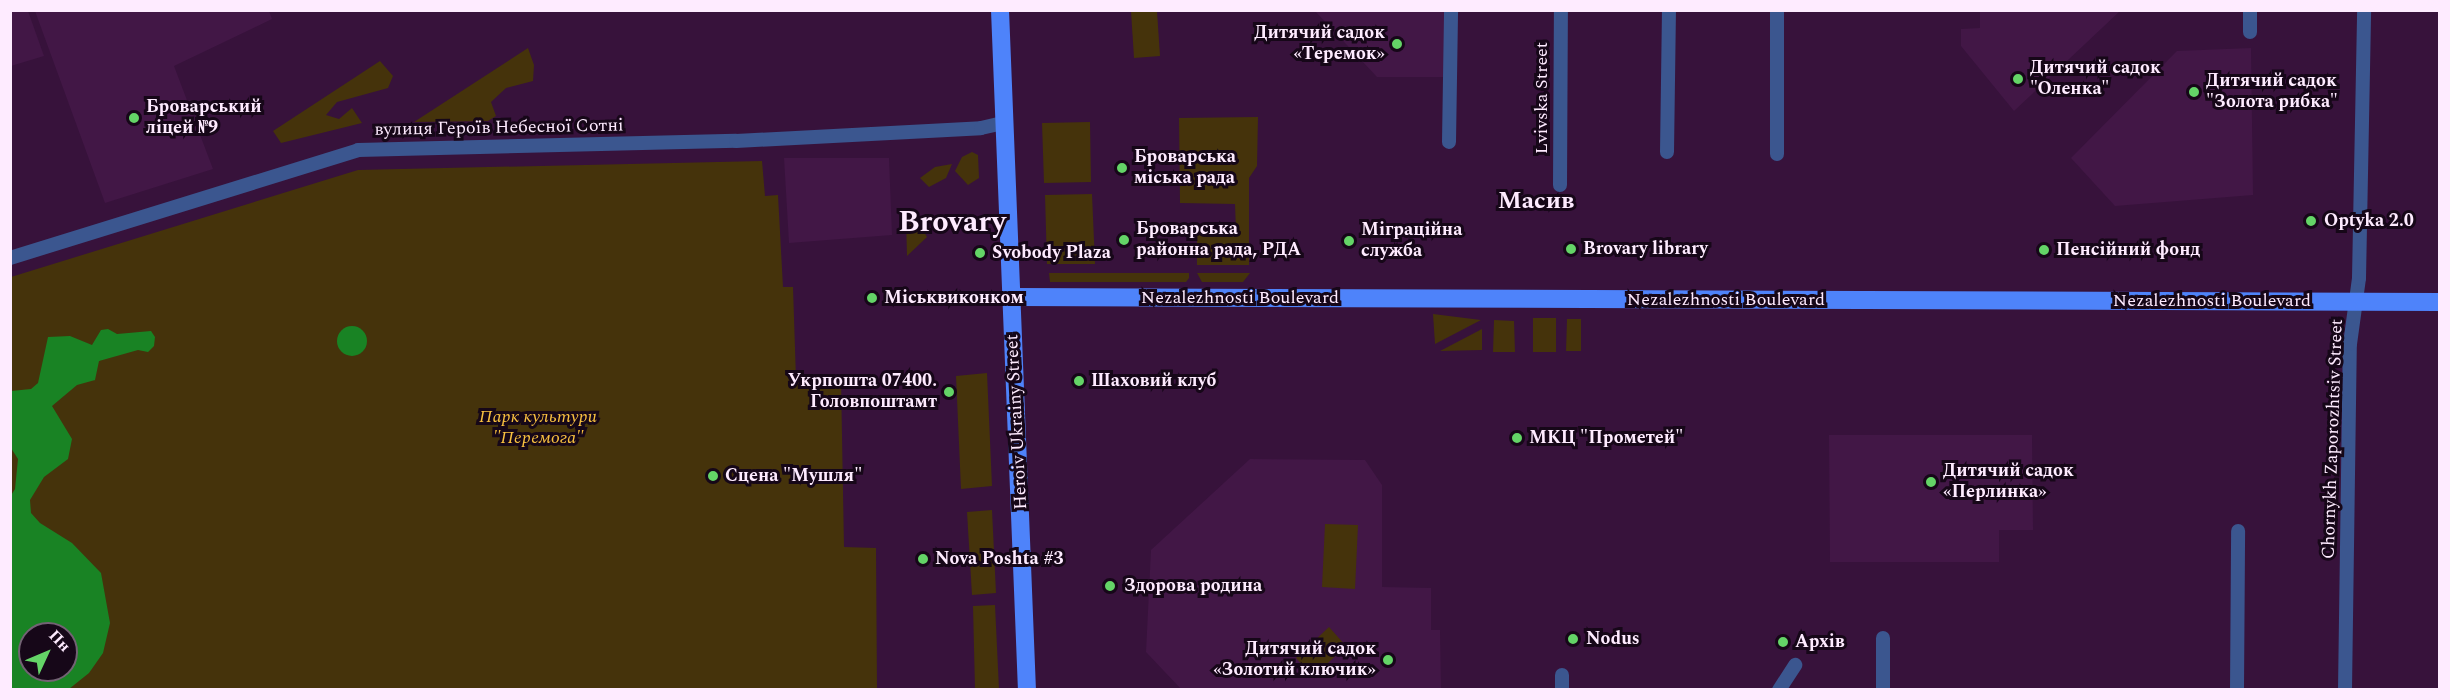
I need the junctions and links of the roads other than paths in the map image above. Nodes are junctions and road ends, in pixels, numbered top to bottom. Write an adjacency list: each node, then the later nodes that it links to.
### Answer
1 (1000, 10): 9 (main road, Heroiv Ukrainy Street)
2 (1451, 10): 10 (street)
3 (1561, 10): 13 (street, Lvivska Street)
4 (1669, 10): 11 (street)
5 (1777, 10): 12 (street)
6 (2250, 10): 8 (street)
7 (2364, 10): 16 (street, Chornykh Zaporozhtsiv Street)
8 (2250, 32)
9 (1003, 123): 14 (street, вулиця Героїв Небесної Сотні); 15 (main road, Heroiv Ukrainy Street)
10 (1449, 142)
11 (1667, 152)
12 (1777, 154)
13 (1560, 185)
14 (10, 258)
15 (1012, 297): 16 (main road, Nezalezhnosti Boulevard); 22 (main road, Heroiv Ukrainy Street)
16 (2357, 302): 17 (main road, Nezalezhnosti Boulevard); 27 (street, Chornykh Zaporozhtsiv Street)
17 (2439, 302)
18 (2238, 531): 26 (street)
19 (1883, 638): 25 (street)
20 (1795, 665): 24 (street)
21 (1562, 675): 23 (street)
22 (1027, 690)
23 (1562, 690)
24 (1779, 690)
25 (1883, 690)
26 (2236, 690)
27 (2345, 690)

